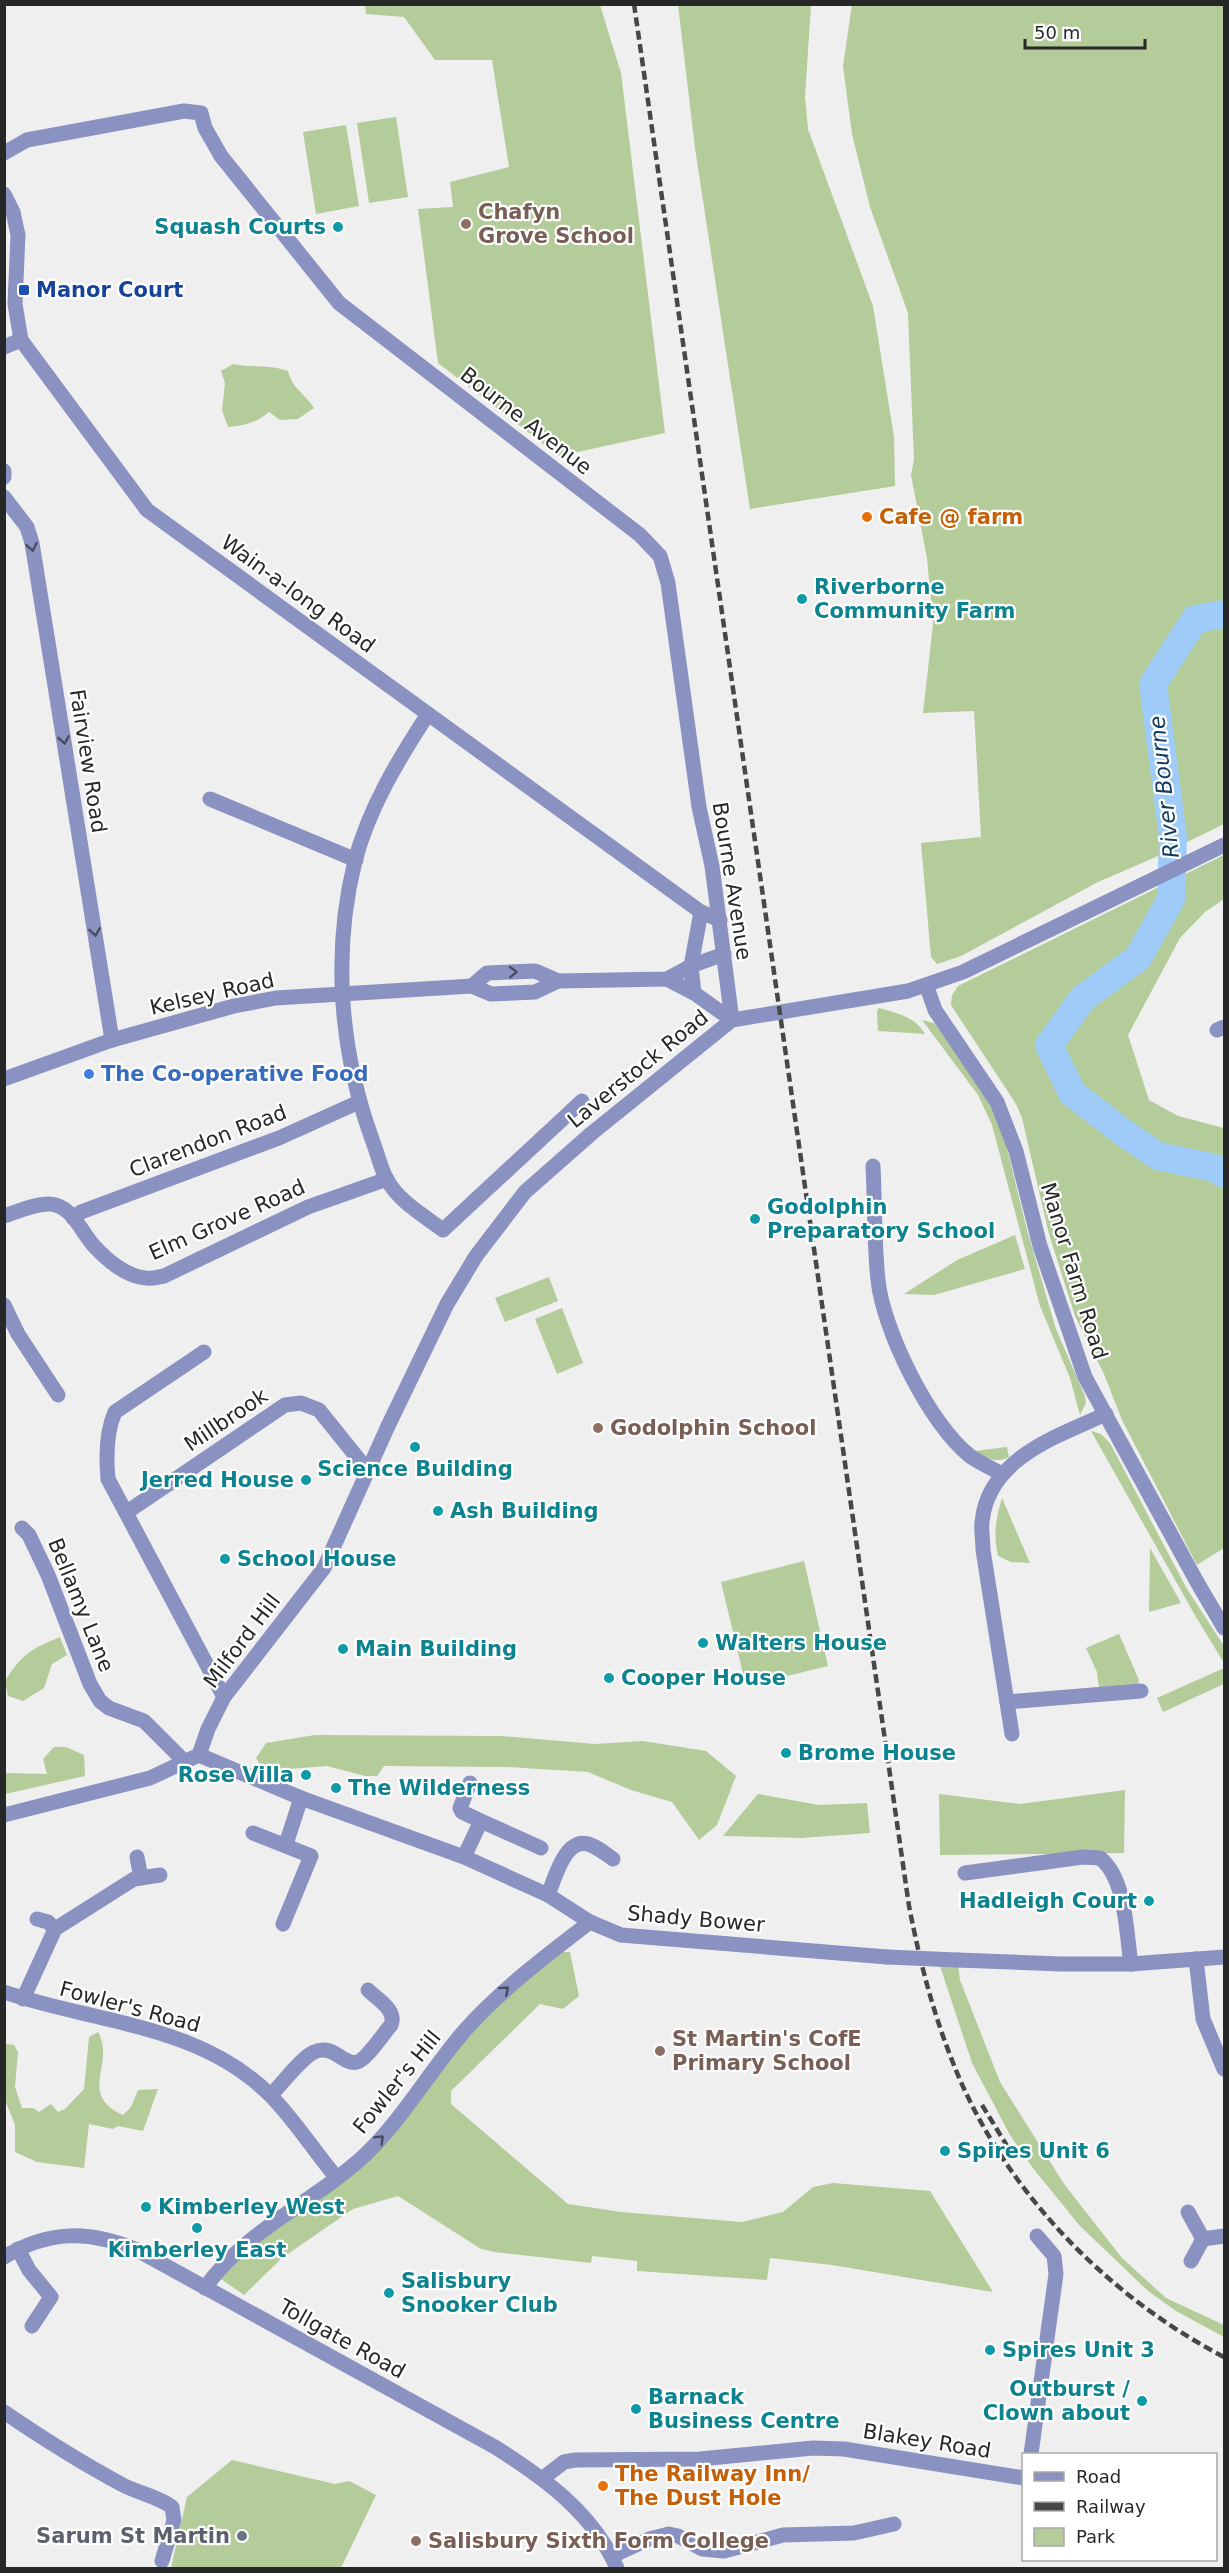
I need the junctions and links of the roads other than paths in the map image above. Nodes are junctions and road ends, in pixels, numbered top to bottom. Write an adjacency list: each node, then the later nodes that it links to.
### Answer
1 (4, 153): 13 (street, Bourne Avenue)
2 (4, 194): 3 (street, Wain-a-long Road)
3 (21, 340): 4 (street); 8 (street, Wain-a-long Road)
4 (4, 347)
5 (4, 471): 6 (street)
6 (4, 477)
7 (4, 497): 23 (street, Fairview Road, one-way to 23)
8 (428, 714): 11 (street); 12 (street, Wain-a-long Road)
9 (210, 799): 11 (street)
10 (1219, 848): 19 (street, Laverstock Road)
11 (356, 860): 21 (street)
12 (701, 912): 13 (street, Wain-a-long Road); 15 (street)
13 (720, 920): 14 (street, Bourne Avenue)
14 (724, 954): 15 (street, Kelsey Road); 22 (street, Bourne Avenue)
15 (691, 966): 16 (street, Kelsey Road); 20 (street)
16 (667, 979): 17 (street, Kelsey Road); 20 (street, Kelsey Road)
17 (558, 981): 18 (street, Kelsey Road); 18 (street, Kelsey Road, one-way to 17)
18 (472, 987): 21 (street, Kelsey Road)
19 (927, 987): 22 (street, Laverstock Road); 34 (street, Manor Farm Road)
20 (694, 993): 22 (street, Kelsey Road)
21 (342, 994): 23 (street, Kelsey Road); 26 (street)
22 (732, 1020): 35 (street, Laverstock Road)
23 (112, 1040): 24 (street, Kelsey Road)
24 (4, 1079)
25 (582, 1101): 28 (street, Laverstock Road)
26 (358, 1102): 28 (street); 30 (street, Clarendon Road)
27 (873, 1166): 36 (street)
28 (387, 1179): 30 (street, Elm Grove Road)
29 (4, 1216): 30 (street, Elm Grove Road)
30 (73, 1218)
31 (4, 1305): 33 (street)
32 (204, 1352): 37 (street)
33 (58, 1395)
34 (1107, 1414): 36 (street); 39 (street, Manor Farm Road)
35 (368, 1471): 37 (street, Millbrook); 41 (street, Milford Hill)
36 (1002, 1474): 42 (street)
37 (127, 1512): 41 (street)
38 (22, 1528): 44 (street, Bellamy Lane)
39 (1224, 1628)
40 (1142, 1691): 42 (street)
41 (224, 1697): 44 (street, Milford Hill)
42 (1007, 1702): 43 (street)
43 (1012, 1734)
44 (192, 1758): 46 (street, Shady Bower); 47 (street)
45 (470, 1783): 48 (street)
46 (301, 1798): 50 (street); 53 (street, Shady Bower)
47 (4, 1815)
48 (481, 1821): 51 (street); 53 (street)
49 (253, 1833): 50 (street)
50 (286, 1844): 61 (street)
51 (541, 1848)
52 (137, 1857): 57 (street)
53 (464, 1857): 58 (street, Shady Bower)
54 (613, 1859): 58 (street)
55 (965, 1873): 65 (street)
56 (160, 1875): 57 (street)
57 (141, 1878): 62 (street)
58 (548, 1895): 60 (street, Shady Bower)
59 (37, 1919): 62 (street)
60 (590, 1922): 65 (street, Shady Bower, bridge); 71 (street, Fowler's Hill, one-way to 60)
61 (283, 1924)
62 (55, 1929): 68 (street)
63 (1224, 1957): 64 (street, Shady Bower)
64 (1196, 1959): 65 (street, Shady Bower); 69 (street)
65 (1131, 1964)
66 (368, 1990): 70 (street)
67 (4, 1992): 68 (street, Fowler's Road)
68 (23, 1999): 70 (street, Fowler's Road)
69 (1224, 2069)
70 (271, 2095): 71 (street, Fowler's Road)
71 (336, 2177): 79 (street, Fowler's Hill)
72 (1188, 2212): 75 (street)
73 (1037, 2236): 82 (street)
74 (1224, 2236): 75 (street)
75 (1203, 2239): 78 (street)
76 (18, 2249): 77 (street, Tollgate Road); 79 (street, Tollgate Road); 80 (street)
77 (4, 2257)
78 (1191, 2261)
79 (205, 2288): 83 (street, Tollgate Road)
80 (32, 2326)
81 (4, 2412): 86 (street)
82 (1031, 2453)
83 (543, 2478): 84 (street, Blakey Road); 87 (street, Tollgate Road)
84 (1022, 2478)
85 (894, 2524): 87 (street)
86 (162, 2561)
87 (614, 2562)

